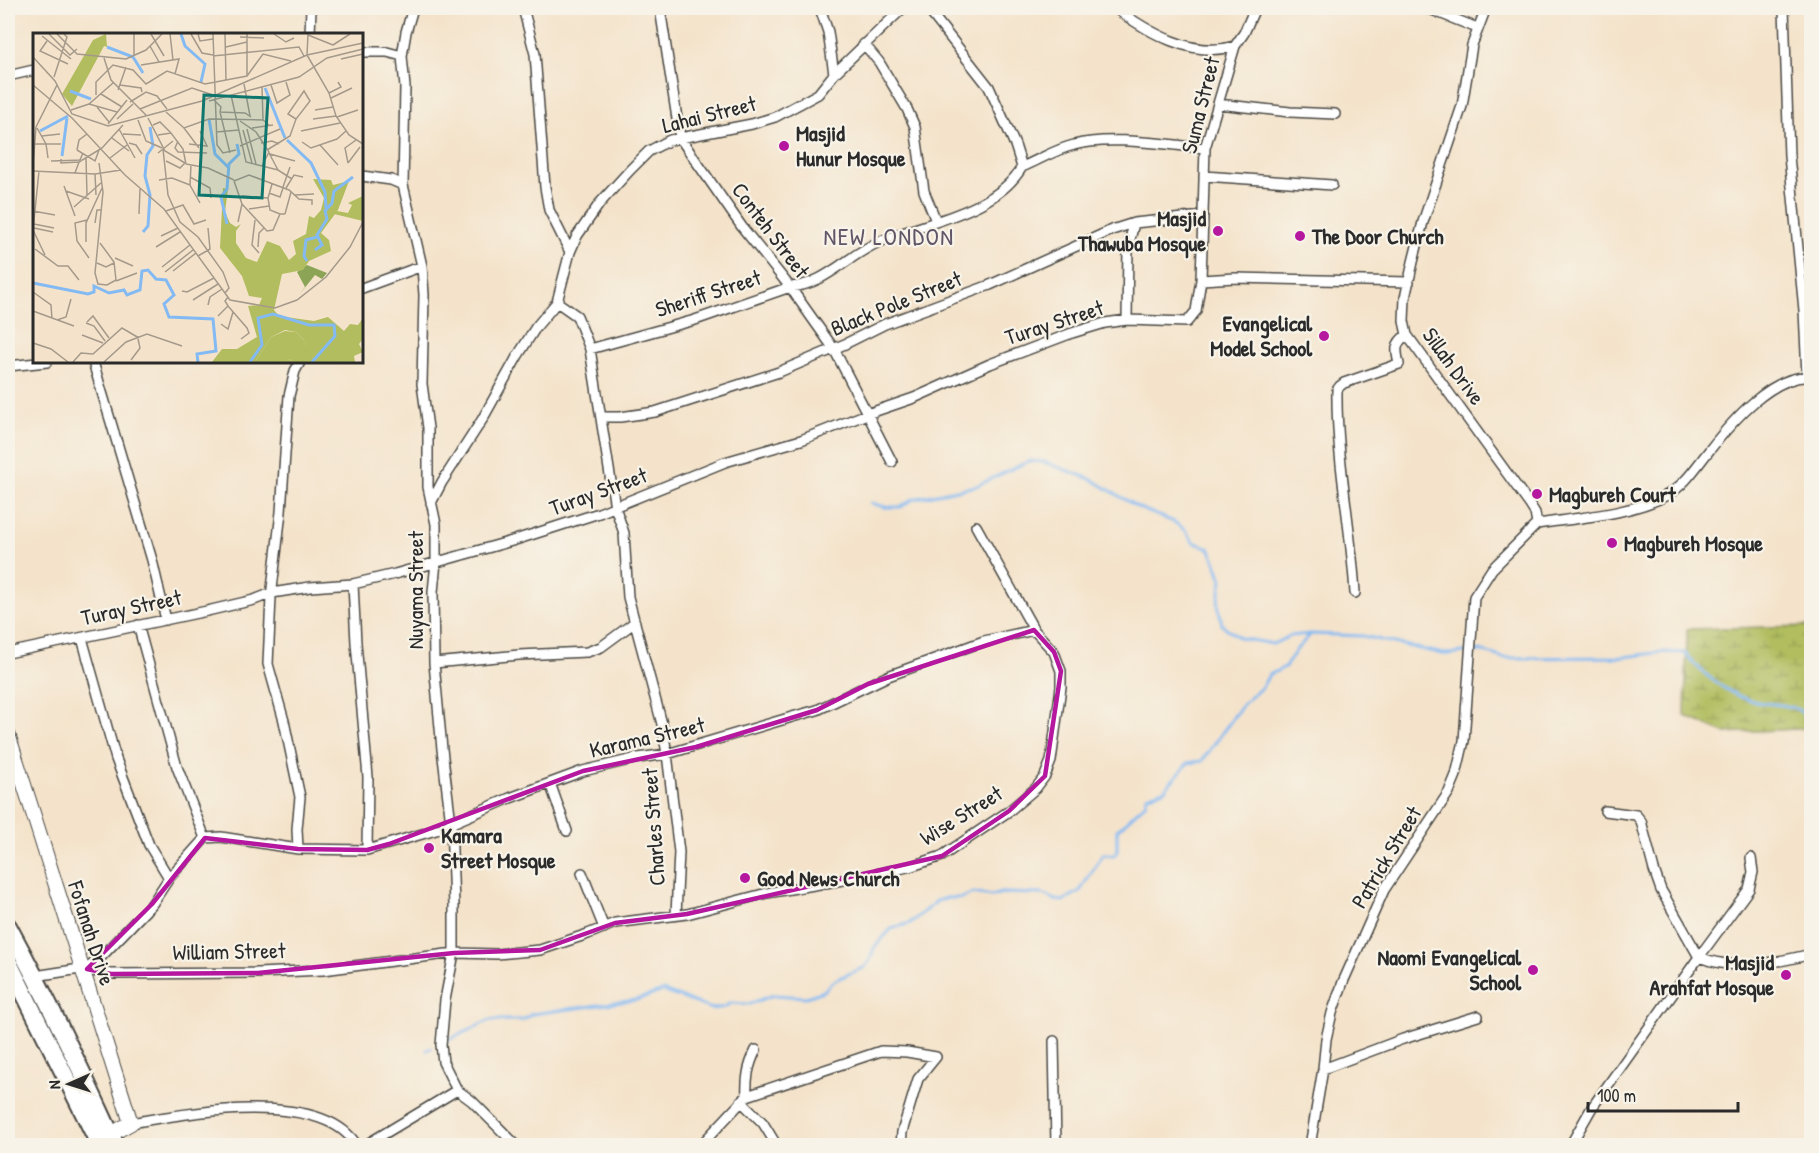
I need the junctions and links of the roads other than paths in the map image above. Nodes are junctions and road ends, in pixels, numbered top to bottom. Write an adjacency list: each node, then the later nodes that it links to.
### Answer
1 (311, 8): 16 (street)
2 (413, 8): 20 (street, Nuyama Street)
3 (523, 8): 36 (street)
4 (660, 8): 26 (street, Conteh Street)
5 (820, 8): 22 (street)
6 (903, 8): 17 (street, Lahai Street)
7 (927, 8): 28 (street)
8 (1115, 8): 14 (street)
9 (1133, 8): 14 (street)
10 (1255, 8): 18 (street, Suma Street)
11 (1427, 8): 15 (street)
12 (1486, 8): 15 (street, Sillah Drive)
13 (1784, 8): 52 (street)
14 (1129, 17): 18 (street)
15 (1477, 28): 39 (street, Sillah Drive)
16 (310, 33)
17 (864, 44): 22 (street, Lahai Street); 34 (street)
18 (1234, 46): 24 (street, Suma Street)
19 (363, 52): 20 (street)
20 (402, 56): 31 (street, Nuyama Street)
21 (33, 70): 23 (street)
22 (834, 74): 26 (street, Lahai Street)
23 (8, 76)
24 (1218, 104): 25 (street); 27 (street, Suma Street)
25 (1335, 114)
26 (680, 138): 36 (street, Lahai Street); 40 (street, Conteh Street)
27 (1205, 148): 28 (street); 30 (street, Suma Street)
28 (1022, 167): 34 (street, Sheriff Street)
29 (363, 176): 31 (street)
30 (1204, 176): 32 (street); 33 (street, Suma Street)
31 (404, 185): 37 (street, Nuyama Street)
32 (1332, 185)
33 (1203, 216): 35 (street, Black Pole Street); 38 (street, Suma Street)
34 (936, 221): 40 (street, Sheriff Street)
35 (1134, 224): 43 (street); 47 (street, Black Pole Street)
36 (570, 252): 42 (street, Lahai Street)
37 (422, 266): 41 (street); 56 (street, Nuyama Street)
38 (1201, 280): 39 (street); 44 (street, Suma Street)
39 (1408, 282): 45 (street, Sillah Drive)
40 (790, 287): 46 (street, Sheriff Street); 47 (street, Conteh Street)
41 (363, 289)
42 (557, 302): 46 (street, Charles Street); 56 (street, Lahai Street)
43 (1127, 320): 44 (street, Turay Street); 53 (street, Turay Street)
44 (1187, 322)
45 (1407, 335): 58 (street, Sillah Drive); 63 (street)
46 (590, 349): 54 (street, Charles Street)
47 (834, 349): 53 (street, Conteh Street); 54 (street, Black Pole Street)
48 (37, 363): 51 (street)
49 (93, 363): 64 (street)
50 (299, 363): 62 (street)
51 (8, 366)
52 (1809, 376): 58 (street)
53 (867, 414): 55 (street, Conteh Street); 57 (street, Turay Street)
54 (601, 417): 57 (street, Charles Street)
55 (892, 462)
56 (431, 503): 60 (street, Nuyama Street)
57 (615, 507): 60 (street, Turay Street); 65 (street, Charles Street)
58 (1537, 524): 96 (street, Patrick Street)
59 (976, 526): 67 (street, Wise Street)
60 (436, 562): 61 (street, Turay Street); 70 (street, Nuyama Street)
61 (353, 584): 62 (street, Turay Street); 79 (street)
62 (272, 593): 64 (street, Turay Street); 78 (street)
63 (1355, 593)
64 (166, 620): 66 (street, Turay Street)
65 (635, 622): 70 (street); 72 (street, Charles Street)
66 (138, 625): 68 (street, Turay Street); 77 (street)
67 (1034, 630): 72 (street, Karama Street); 83 (street, Wise Street)
68 (82, 638): 69 (street, Turay Street); 82 (street)
69 (8, 653)
70 (435, 663): 75 (street, Nuyama Street)
71 (8, 734): 90 (street, Fofanah Drive)
72 (667, 754): 73 (street, Karama Street); 83 (street, Charles Street)
73 (550, 783): 75 (street, Karama Street); 76 (street)
74 (1605, 811): 88 (street)
75 (451, 823): 79 (street, Karama Street); 86 (street, Nuyama Street)
76 (567, 831)
77 (205, 838): 78 (street, Karama Street); 82 (street)
78 (298, 849): 79 (street, Karama Street)
79 (367, 850)
80 (1751, 858): 88 (street)
81 (582, 873): 85 (street)
82 (169, 878): 90 (street)
83 (676, 915): 85 (street, Wise Street)
84 (8, 926): 91 (highway)
85 (604, 928): 86 (street, Wise Street)
86 (453, 953): 90 (street, William Street); 97 (street, Nuyama Street)
87 (1812, 954): 88 (street)
88 (1700, 957): 109 (street)
89 (8, 961): 92 (highway)
90 (84, 969): 91 (street, William Street); 99 (street, Fofanah Drive)
91 (35, 976): 92 (street, William Street); 100 (highway)
92 (12, 983): 100 (highway)
93 (1478, 1016): 96 (street)
94 (1054, 1041): 107 (street)
95 (756, 1050): 98 (street)
96 (1323, 1069): 108 (street, Patrick Street)
97 (457, 1090): 102 (street); 103 (street, Nuyama Street)
98 (744, 1098): 104 (street); 105 (street); 106 (street)
99 (131, 1123): 100 (street); 101 (street)
100 (109, 1142)
101 (357, 1146)
102 (364, 1146)
103 (517, 1146)
104 (700, 1146)
105 (777, 1146)
106 (901, 1146)
107 (1056, 1146)
108 (1310, 1146)
109 (1570, 1146)

